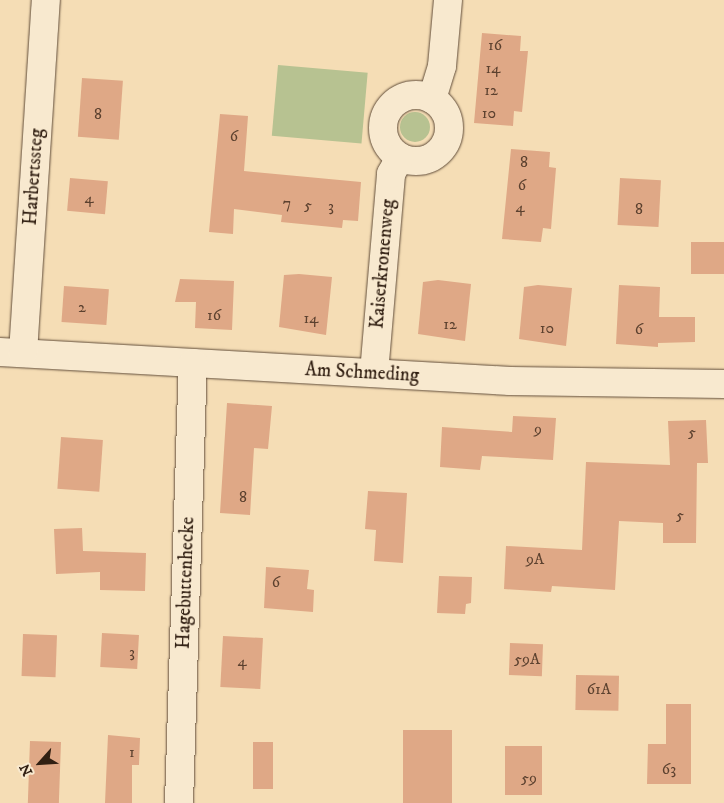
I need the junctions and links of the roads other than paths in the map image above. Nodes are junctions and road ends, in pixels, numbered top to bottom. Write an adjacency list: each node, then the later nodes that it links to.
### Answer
1 (46, 0): 5 (street, Harbertssteg)
2 (448, 0): 3 (street)
3 (432, 98): 4 (street); 4 (street)
4 (400, 157): 7 (street, Kaiserkronenweg)
5 (11, 353): 6 (street, Am Schmeding)
6 (193, 363): 7 (street, Am Schmeding); 9 (street, Hagebuttenhecke)
7 (374, 373): 8 (street, Am Schmeding)
8 (724, 384)
9 (179, 803)

